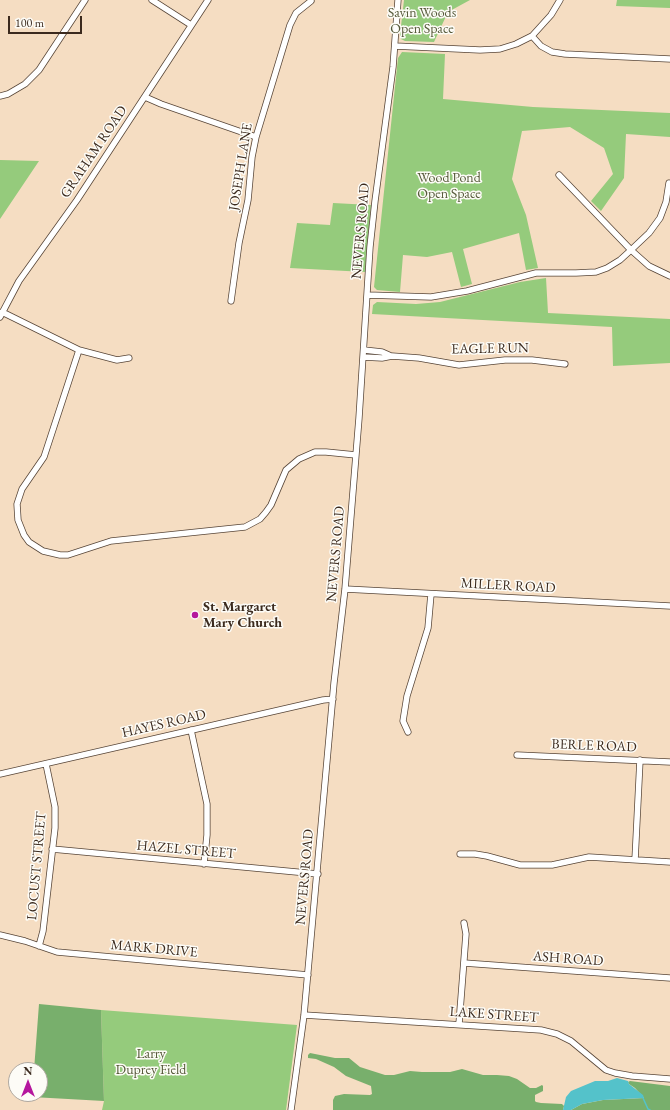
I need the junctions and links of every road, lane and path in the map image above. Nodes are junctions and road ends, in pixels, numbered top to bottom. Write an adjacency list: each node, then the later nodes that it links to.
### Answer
1 (85, 0): 11 (street)
2 (152, 0): 7 (street)
3 (208, 0): 7 (street, GRAHAM ROAD)
4 (398, 0): 9 (street, NEVERS ROAD)
5 (560, 0): 8 (street)
6 (311, 1): 13 (street, JOSEPH LANE)
7 (191, 25): 12 (street, GRAHAM ROAD)
8 (532, 36): 9 (street); 10 (street)
9 (395, 46): 18 (street, NEVERS ROAD)
10 (670, 59)
11 (0, 96)
12 (145, 97): 13 (street); 20 (street, GRAHAM ROAD)
13 (256, 136): 19 (street, JOSEPH LANE)
14 (559, 175): 16 (street)
15 (669, 183): 16 (street)
16 (631, 250): 17 (street); 18 (street)
17 (670, 276)
18 (367, 295): 22 (street, NEVERS ROAD)
19 (231, 301)
20 (1, 315): 21 (street)
21 (79, 350): 25 (street); 27 (street)
22 (364, 350): 23 (street, EAGLE RUN); 24 (street, NEVERS ROAD)
23 (392, 356): 24 (street, EAGLE RUN); 26 (street, EAGLE RUN)
24 (363, 357): 27 (street, NEVERS ROAD)
25 (129, 358)
26 (565, 364)
27 (356, 455): 28 (street, NEVERS ROAD)
28 (346, 589): 29 (street, MILLER ROAD); 31 (street, NEVERS ROAD)
29 (430, 594): 30 (street, MILLER ROAD); 33 (street)
30 (670, 606)
31 (333, 699): 32 (street, HAYES ROAD); 44 (street, NEVERS ROAD)
32 (191, 730): 37 (street, HAYES ROAD); 43 (street)
33 (408, 732)
34 (517, 755): 35 (street, BERLE ROAD)
35 (640, 760): 36 (street, BERLE ROAD); 41 (street)
36 (670, 762)
37 (46, 764): 38 (street, HAYES ROAD); 39 (street, LOCUST STREET)
38 (0, 774)
39 (52, 849): 43 (street, HAZEL STREET); 47 (street, LOCUST STREET)
40 (460, 854): 41 (street)
41 (635, 860): 42 (street)
42 (670, 862)
43 (204, 864): 44 (street, HAZEL STREET)
44 (318, 874): 49 (street, NEVERS ROAD)
45 (464, 923): 48 (street)
46 (0, 935): 47 (street, MARK DRIVE)
47 (39, 946): 49 (street, MARK DRIVE)
48 (464, 963): 50 (street, ASH ROAD); 52 (street)
49 (308, 975): 51 (street, NEVERS ROAD)
50 (670, 978)
51 (304, 1015): 52 (street, LAKE STREET); 54 (street, NEVERS ROAD)
52 (459, 1024): 53 (street, LAKE STREET)
53 (670, 1079)
54 (291, 1110)

